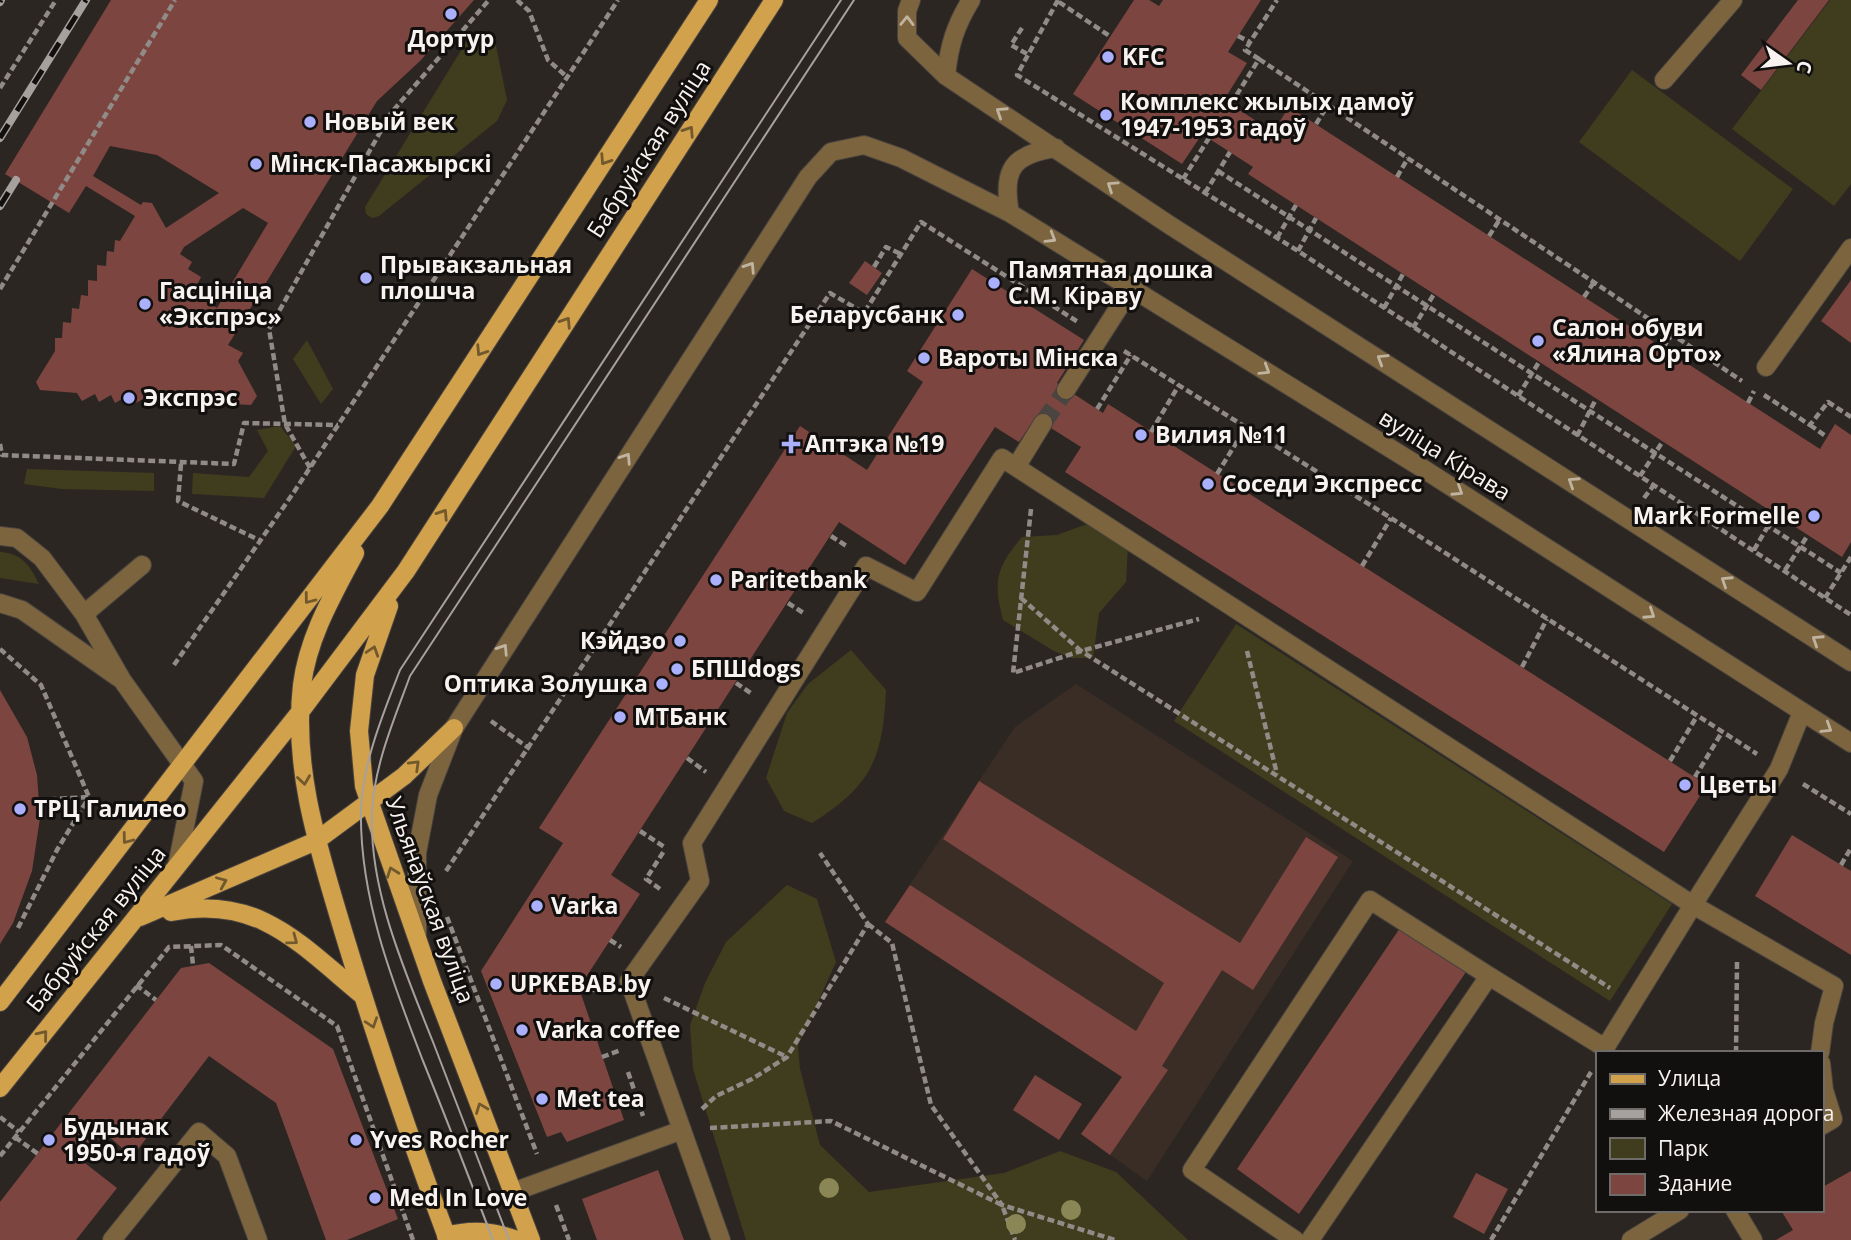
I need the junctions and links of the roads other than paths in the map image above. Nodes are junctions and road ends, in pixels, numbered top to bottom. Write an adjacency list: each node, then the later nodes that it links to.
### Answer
1 (709, 0): 16 (main road, Бабруйская вуліца, one-way to 16)
2 (774, 0): 19 (main road, Бабруйская вуліца, one-way to 2)
3 (911, 0): 6 (street, one-way to 3)
4 (971, 0): 6 (street)
5 (1734, 0): 7 (street)
6 (946, 76): 8 (street, вуліца Кірава, one-way to 6)
7 (1664, 80)
8 (1056, 148): 9 (street); 22 (street, вуліца Кірава, one-way to 8)
9 (1010, 213): 11 (street, вуліца Кірава, one-way to 11); 26 (street, вуліца Кірава, one-way to 9)
10 (1851, 248): 12 (street)
11 (1132, 287): 13 (street); 25 (street, вуліца Кірава, one-way to 25)
12 (1766, 367)
13 (1066, 390)
14 (1043, 423): 15 (street)
15 (1016, 467): 32 (street); 42 (street)
16 (380, 506): 24 (main road, Бабруйская вуліца); 28 (main road, Бабруйская вуліца, one-way to 28)
17 (0, 536): 21 (street)
18 (142, 565): 21 (street)
19 (406, 571): 24 (main road); 29 (main road, Ульянаўская вуліца, one-way to 19)
20 (0, 603): 23 (street)
21 (84, 614): 23 (street)
22 (1851, 662)
23 (122, 680): 28 (street)
24 (300, 712): 30 (main road, one-way to 30); 31 (main road, Бабруйская вуліца)
25 (1802, 712): 27 (street, вуліца Кірава, one-way to 27); 32 (street)
26 (453, 728): 29 (main road, one-way to 26); 34 (street)
27 (1851, 743)
28 (183, 767): 31 (street); 37 (main road, Бабруйская вуліца, one-way to 37)
29 (368, 803): 30 (main road); 34 (main road, Ульянаўская вуліца, one-way to 29)
30 (316, 841): 33 (main road, one-way to 30); 36 (main road)
31 (177, 866): 33 (main road, Бабруйская вуліца)
32 (1693, 905): 35 (street); 38 (street)
33 (137, 919): 36 (main road, one-way to 36); 40 (main road, Бабруйская вуліца, one-way to 33)
34 (416, 938): 43 (main road, Ульянаўская вуліца, one-way to 34)
35 (1489, 976): 52 (street); 53 (street)
36 (362, 995): 46 (main road, one-way to 46)
37 (0, 1002)
38 (1820, 1051)
39 (1823, 1081): 41 (street)
40 (0, 1088)
41 (1823, 1125)
42 (681, 1130): 43 (street); 51 (street)
43 (513, 1192): 50 (main road, Ульянаўская вуліца)
44 (1677, 1212): 54 (street)
45 (1736, 1212): 55 (street)
46 (443, 1239): 49 (main road)
47 (112, 1240): 48 (street)
48 (258, 1240)
49 (517, 1240)
50 (531, 1240)
51 (721, 1240)
52 (1295, 1240)
53 (1310, 1240)
54 (1631, 1240)
55 (1753, 1240)

